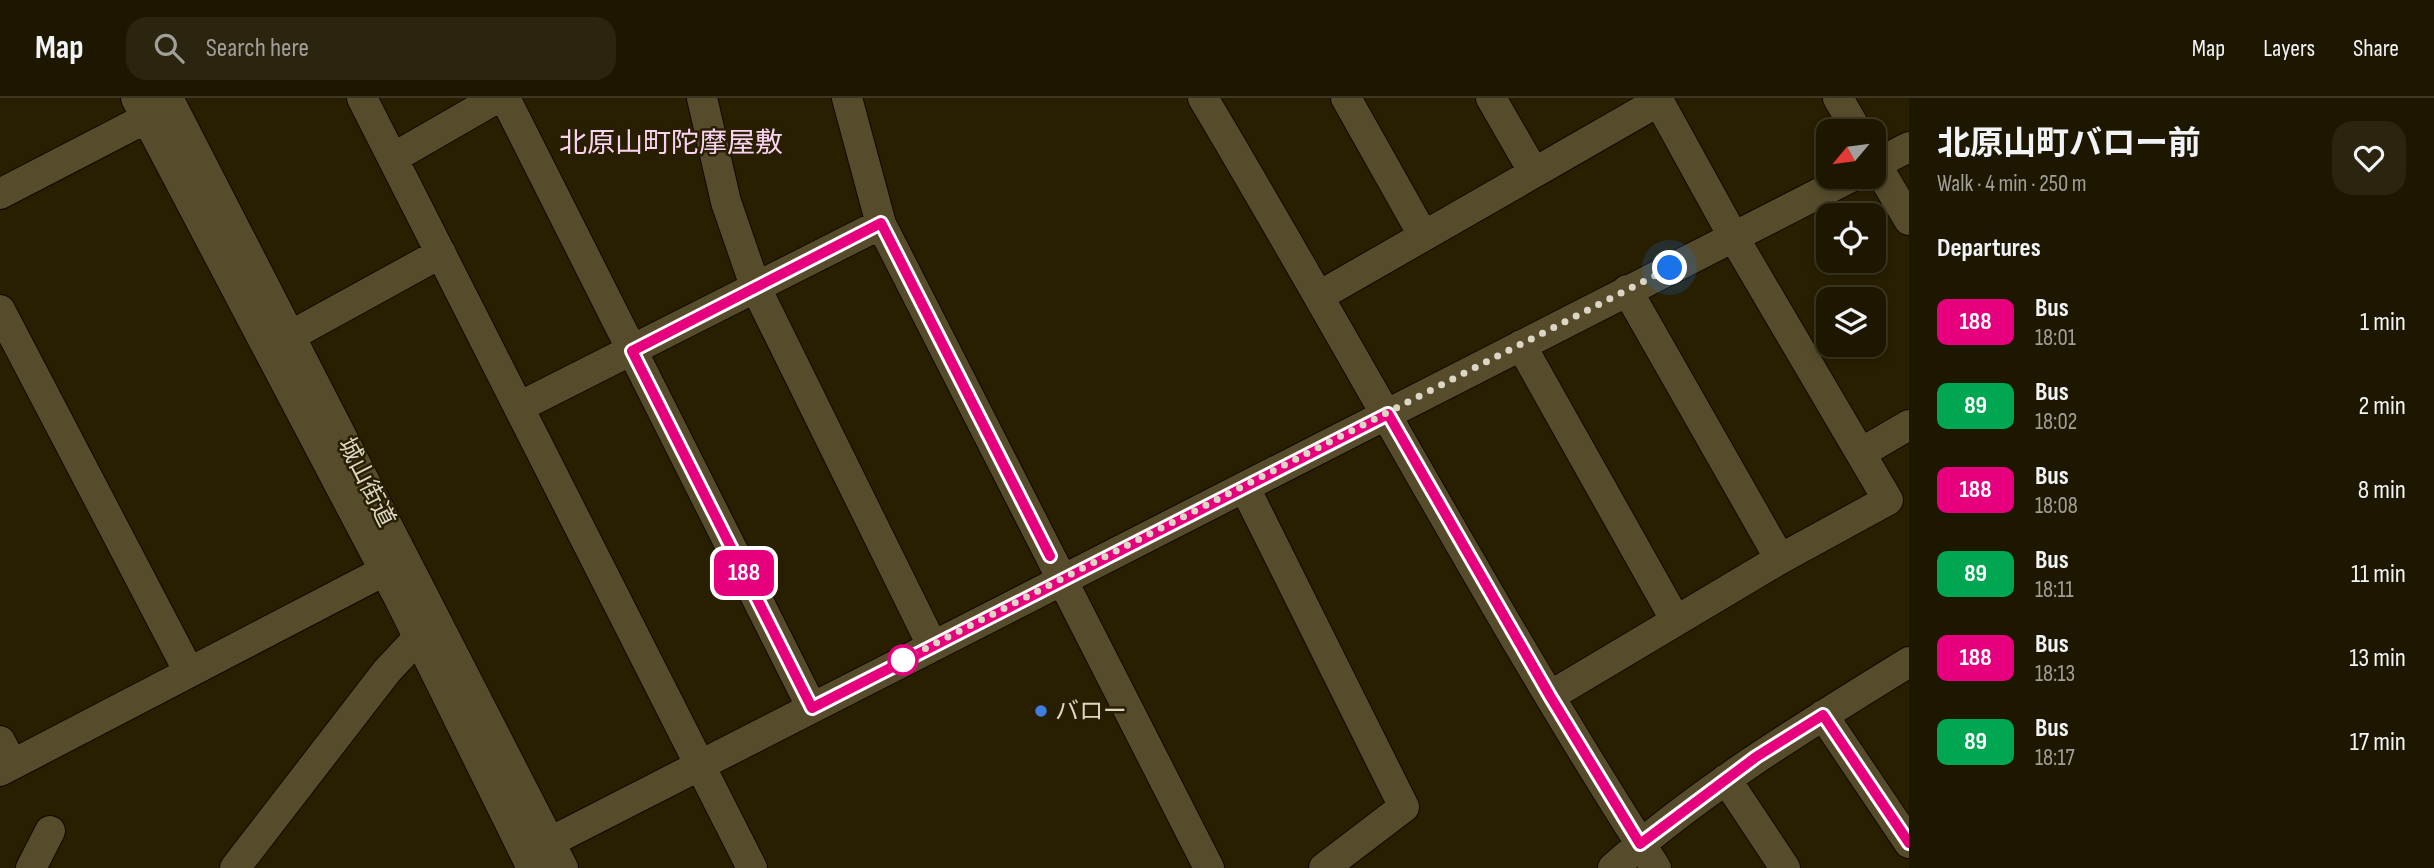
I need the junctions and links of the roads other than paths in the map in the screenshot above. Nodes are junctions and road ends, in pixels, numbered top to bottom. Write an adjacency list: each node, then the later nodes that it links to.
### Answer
1 (362, 98): 15 (street)
2 (497, 98): 15 (street)
3 (505, 98): 31 (street)
4 (702, 98): 25 (street)
5 (847, 98): 21 (street)
6 (1203, 98): 27 (street)
7 (1346, 98): 22 (street)
8 (1491, 98): 16 (street)
9 (1838, 98): 12 (street)
10 (1658, 99): 16 (street); 23 (street)
11 (161, 103): 19 (street); 29 (street, 城山街道); 38 (street, 城山街道)
12 (1850, 119)
13 (1909, 147): 14 (street)
14 (1886, 158)
15 (393, 159): 24 (street)
16 (1532, 172): 22 (street)
17 (1826, 189): 23 (street)
18 (1886, 189): 20 (street)
19 (0, 194)
20 (1909, 220)
21 (881, 223): 25 (street); 39 (street)
22 (1423, 235): 27 (street)
23 (1733, 236): 26 (street); 35 (street)
24 (441, 253): 29 (street); 32 (street)
25 (755, 286): 31 (street); 42 (street)
26 (1627, 290): 30 (street); 37 (street)
27 (1321, 295): 33 (street)
28 (0, 310): 44 (street)
29 (292, 335): 53 (street, 城山街道)
30 (1521, 345): 33 (street); 40 (street)
31 (632, 351): 32 (street); 46 (street)
32 (519, 407): 49 (street)
33 (1388, 414): 36 (street); 45 (street)
34 (1909, 425): 35 (street)
35 (1861, 453): 37 (street)
36 (1245, 488): 39 (street); 60 (street)
37 (1780, 559): 40 (street)
38 (384, 571): 41 (street, 城山街道); 44 (street)
39 (1062, 580): 42 (street); 59 (street)
40 (1676, 621): 45 (street)
41 (418, 638): 56 (street); 57 (street, 城山街道)
42 (932, 645): 46 (street)
43 (1909, 662): 47 (street)
44 (188, 670): 48 (street)
45 (1550, 696): 54 (street)
46 (812, 708): 49 (street)
47 (1823, 715): 50 (street); 52 (street)
48 (4, 759)
49 (700, 763): 53 (street); 58 (street)
50 (1726, 779): 54 (street); 62 (street)
51 (50, 831): 55 (street)
52 (1909, 843)
53 (557, 855)
54 (1648, 856): 61 (street)
55 (32, 868)
56 (235, 868)
57 (532, 868)
58 (752, 868)
59 (1209, 868)
60 (1324, 868)
61 (1613, 868)
62 (1785, 868)

